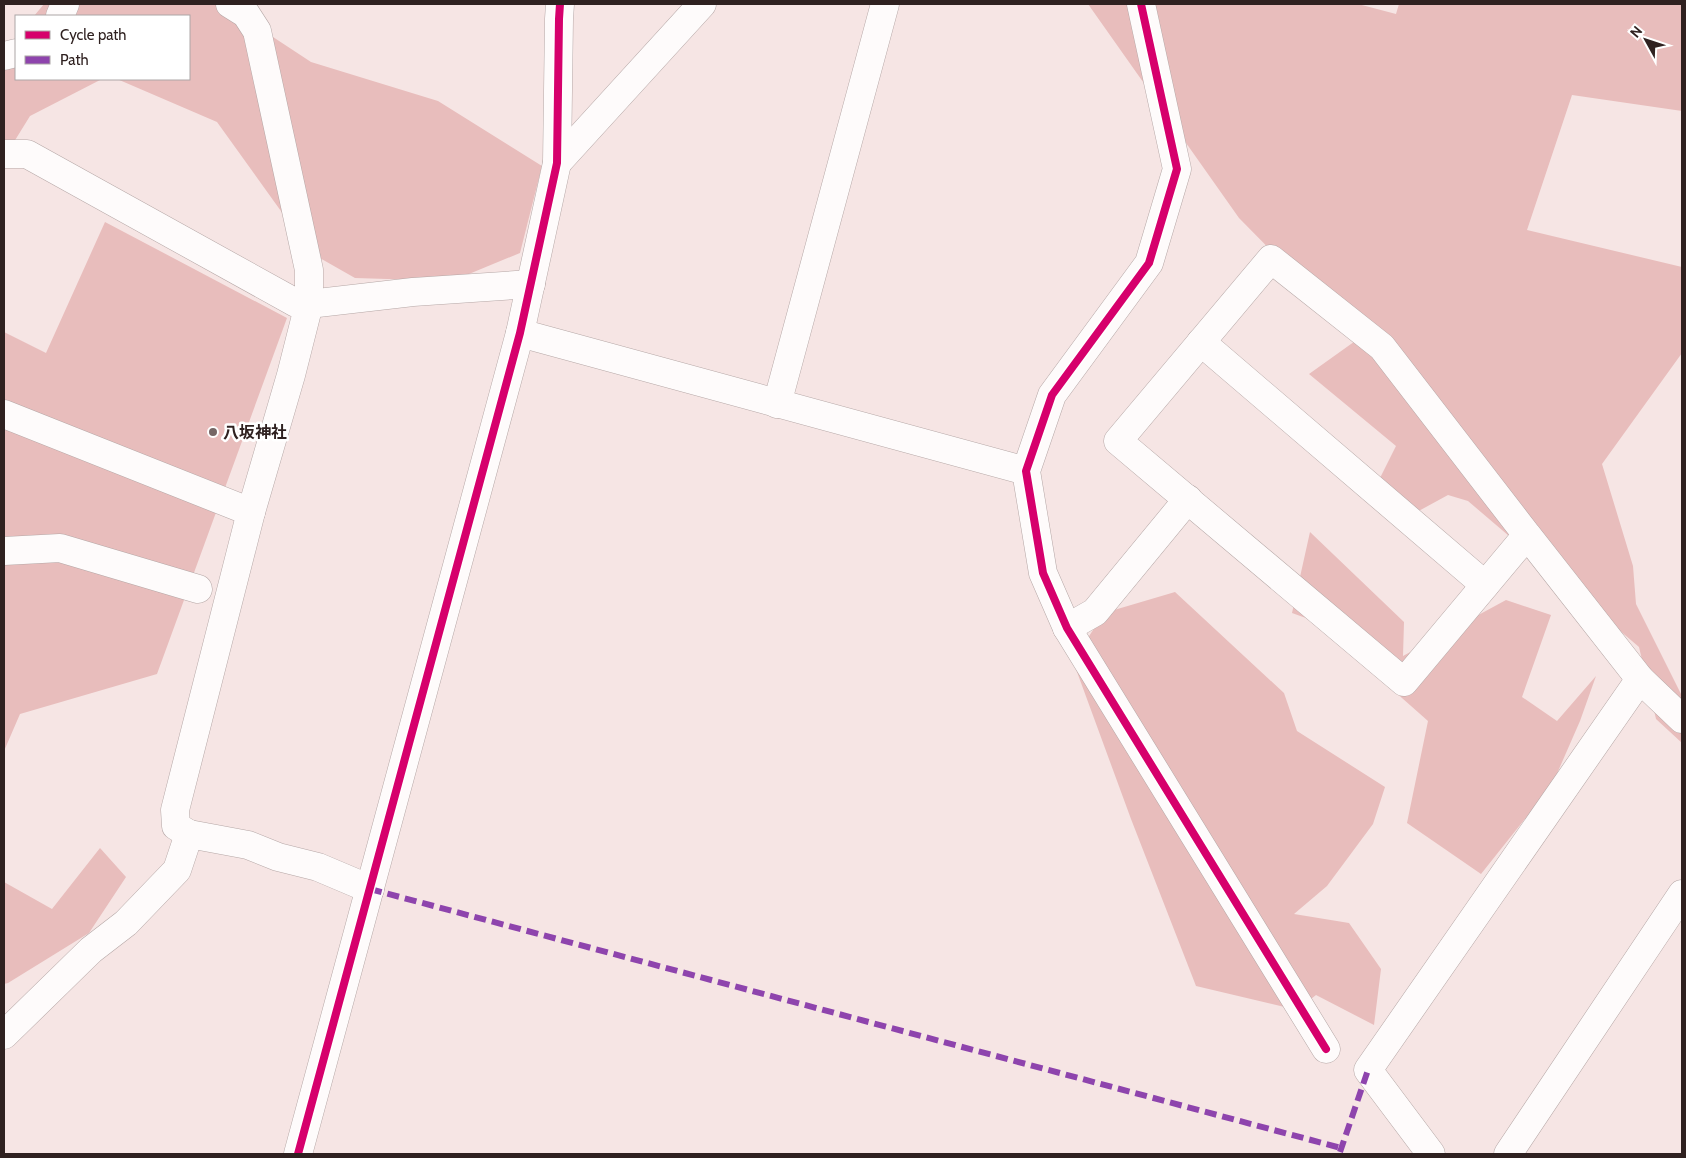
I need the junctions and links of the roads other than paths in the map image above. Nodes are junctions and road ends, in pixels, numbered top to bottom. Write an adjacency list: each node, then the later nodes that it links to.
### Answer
1 (230, 4): 9 (street)
2 (560, 4): 7 (street)
3 (702, 4): 7 (street)
4 (885, 4): 12 (street)
5 (1141, 4): 14 (street)
6 (4, 154): 9 (street)
7 (557, 163): 8 (street)
8 (531, 284): 9 (street); 10 (street)
9 (309, 304): 16 (street)
10 (520, 333): 12 (street); 25 (street)
11 (1201, 342): 15 (street); 17 (street); 19 (street)
12 (777, 404): 14 (street)
13 (4, 414): 16 (street)
14 (1026, 471): 21 (street)
15 (1188, 499): 19 (street); 21 (street)
16 (251, 512): 24 (street)
17 (1527, 535): 19 (street); 22 (street)
18 (4, 551): 20 (street)
19 (1485, 585)
20 (198, 589)
21 (1066, 628): 28 (street)
22 (1640, 679): 23 (street); 30 (street)
23 (1682, 719)
24 (189, 834): 25 (street); 27 (street)
25 (370, 889): 29 (street)
26 (1682, 894): 31 (street)
27 (4, 1035)
28 (1326, 1049)
29 (298, 1154)
30 (1431, 1154)
31 (1508, 1154)

